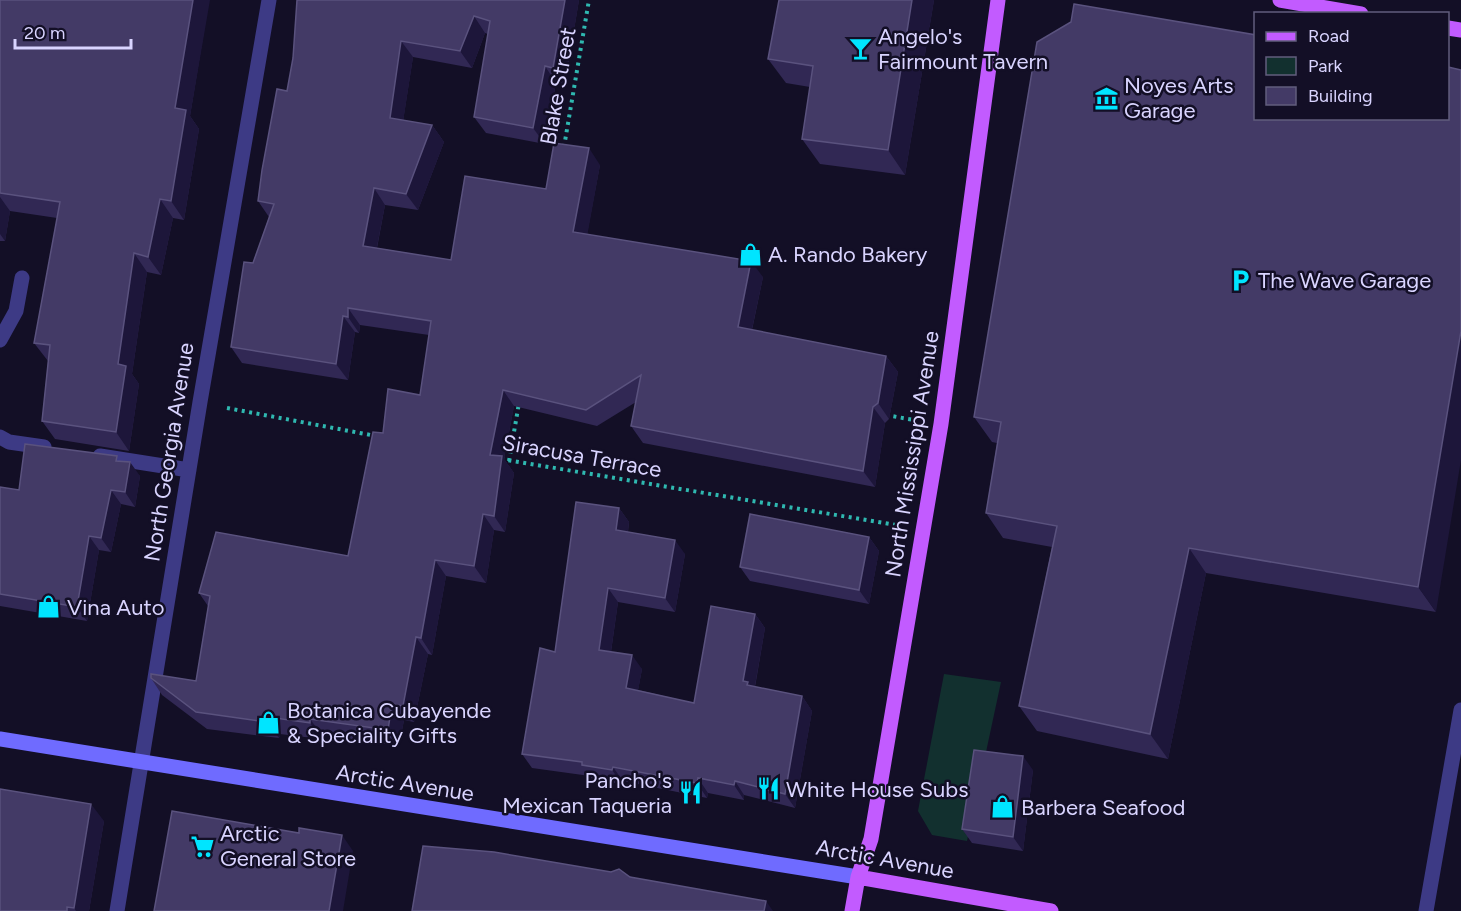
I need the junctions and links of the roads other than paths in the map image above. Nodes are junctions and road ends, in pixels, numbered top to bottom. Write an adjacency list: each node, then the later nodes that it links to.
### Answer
1 (269, 0): 10 (street, North Georgia Avenue)
2 (998, 0): 14 (main road, North Mississippi Avenue)
3 (1281, 0): 4 (main road)
4 (1350, 12)
5 (22, 278): 6 (street)
6 (0, 340)
7 (0, 437): 8 (street)
8 (64, 450)
9 (87, 454): 10 (street)
10 (189, 470): 13 (street, North Georgia Avenue)
11 (1461, 710): 18 (street)
12 (0, 739): 13 (street, Arctic Avenue)
13 (142, 763): 14 (street, Arctic Avenue); 15 (street, North Georgia Avenue)
14 (858, 877): 16 (main road, North Mississippi Avenue); 17 (main road, Arctic Avenue)
15 (117, 911)
16 (852, 911)
17 (1051, 911)
18 (1426, 911)

